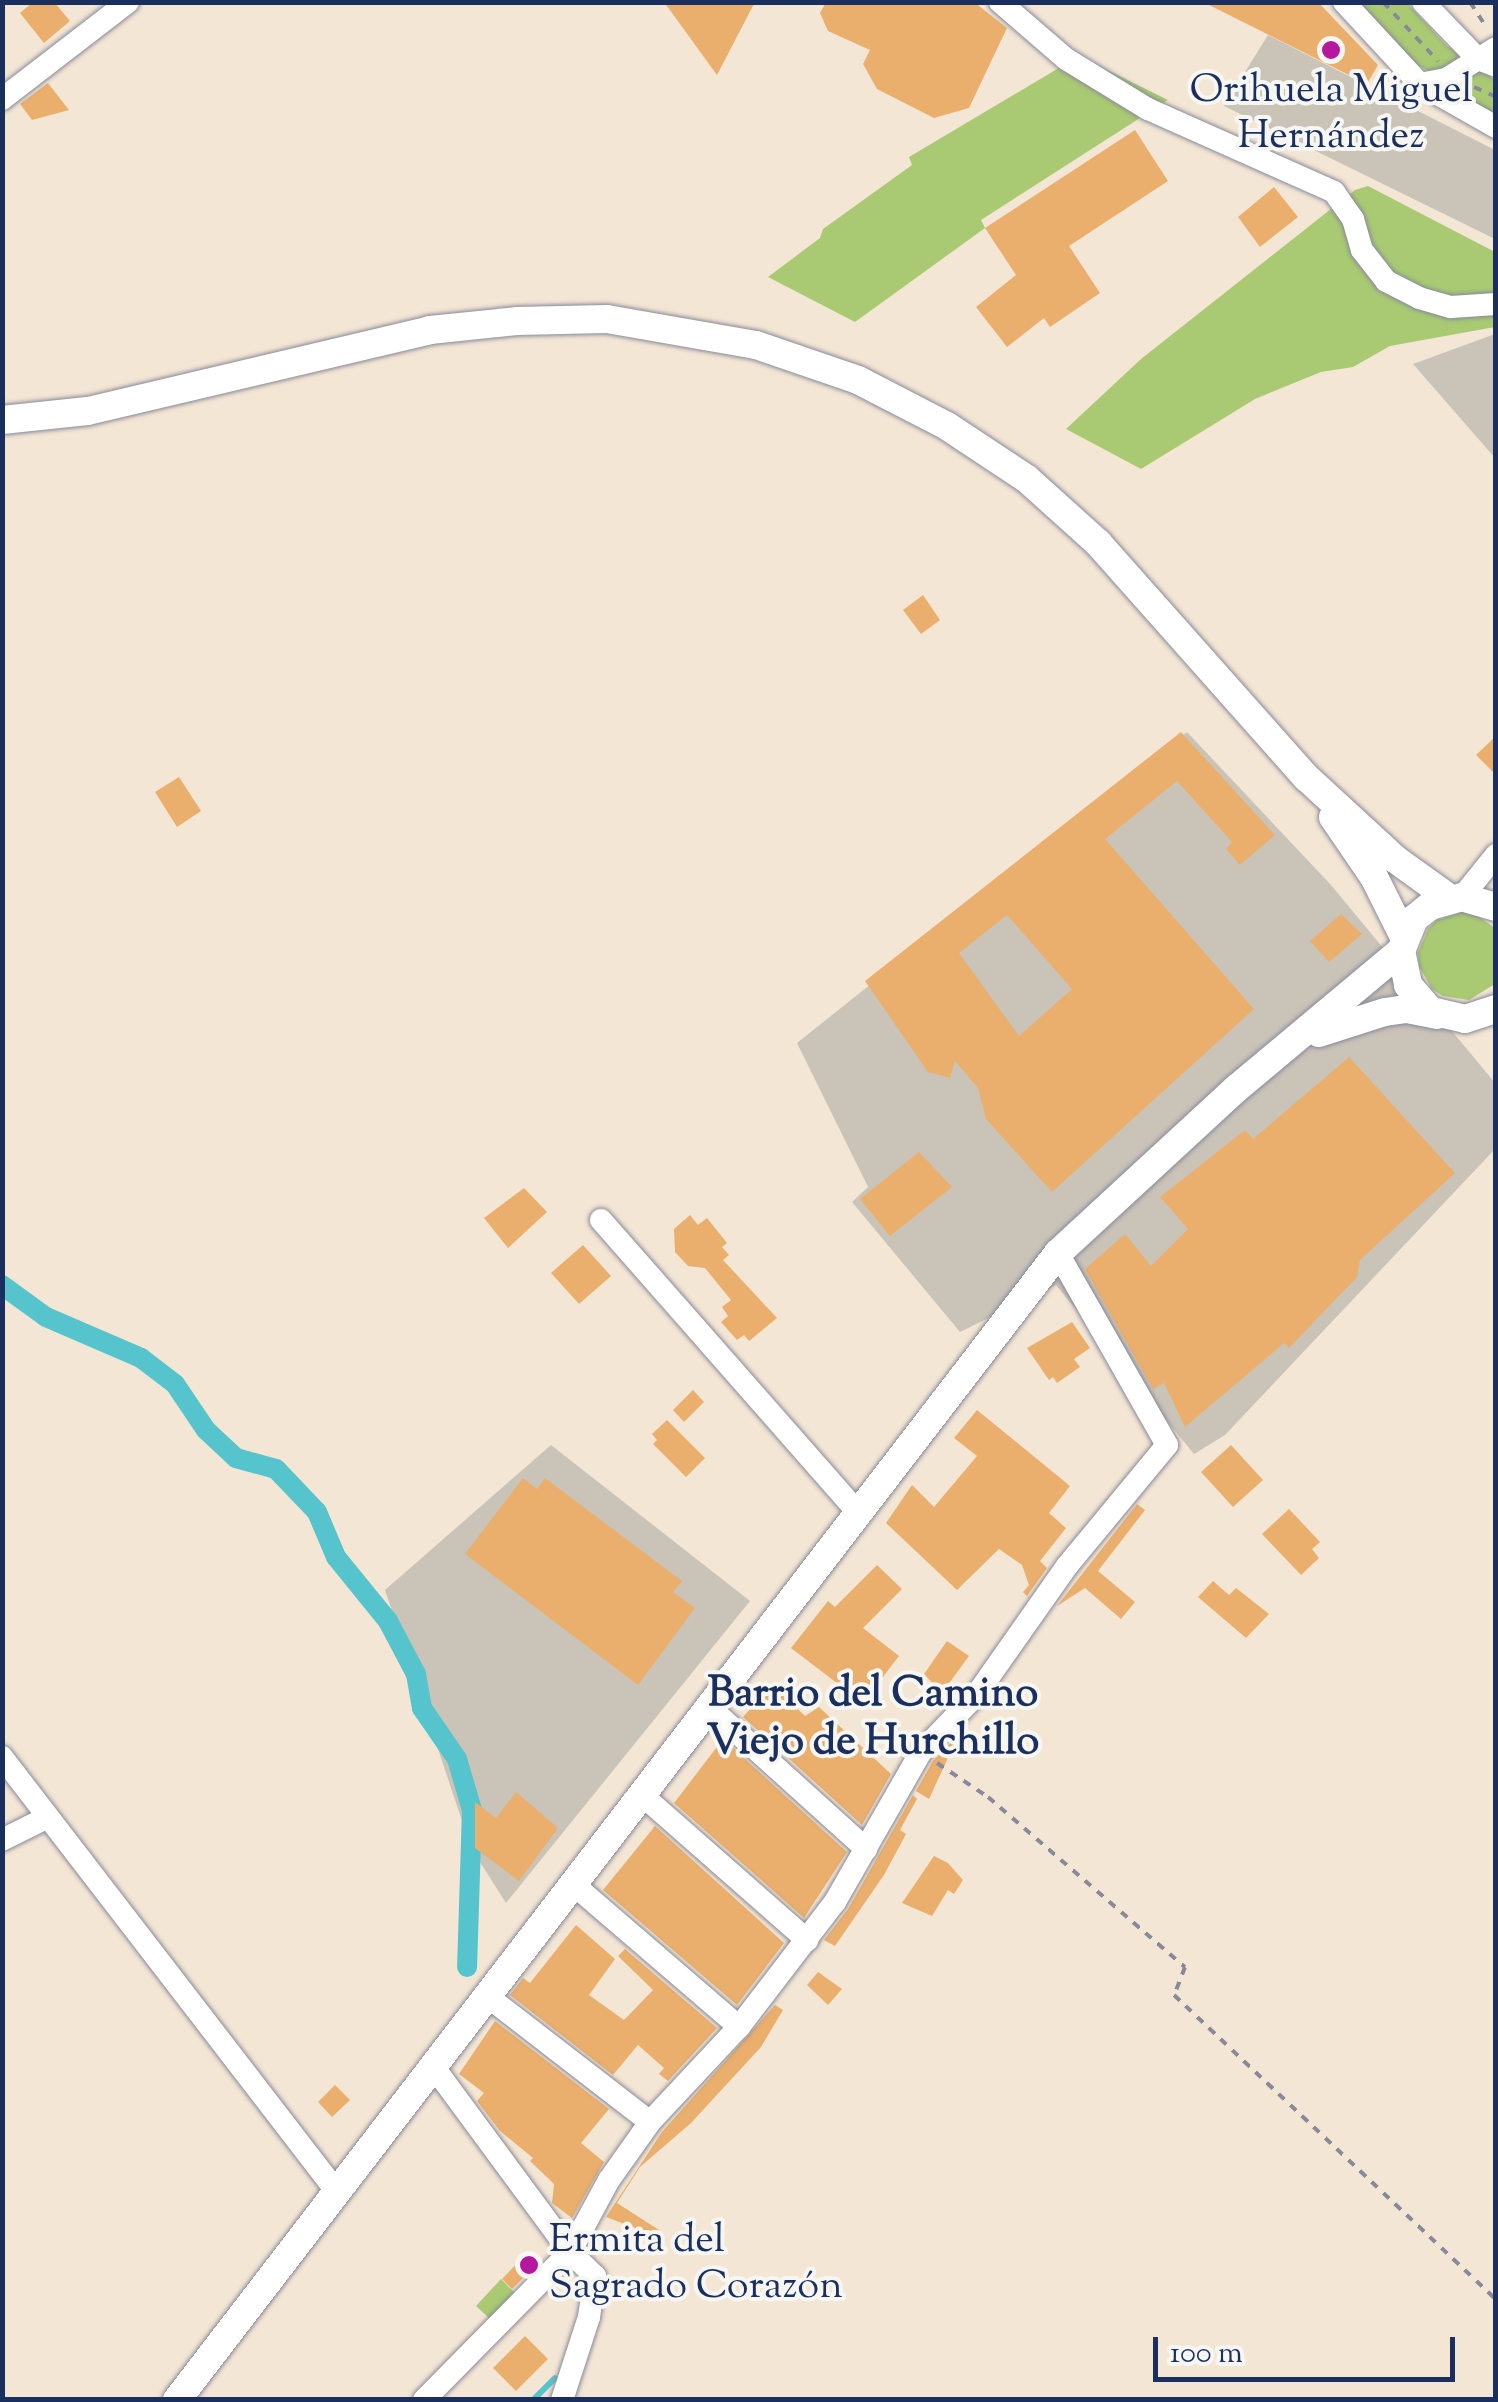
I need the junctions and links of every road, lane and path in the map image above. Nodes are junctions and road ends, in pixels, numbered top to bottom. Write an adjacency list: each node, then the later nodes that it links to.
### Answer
1 (128, 2): 13 (street)
2 (1000, 2): 15 (street)
3 (1344, 2): 10 (street)
4 (1383, 2): 9 (path)
5 (1423, 2): 8 (street)
6 (1470, 2): 7 (path)
7 (1496, 36)
8 (1490, 58): 10 (street)
9 (1444, 67)
10 (1420, 84): 14 (street)
11 (1467, 84): 12 (path)
12 (1496, 97)
13 (2, 100)
14 (1496, 127)
15 (1496, 304)
16 (2, 420): 17 (main road)
17 (1307, 778): 19 (main road); 21 (main road)
18 (1496, 856): 19 (street)
19 (1456, 897): 20 (main road); 21 (main road)
20 (1496, 907)
21 (1403, 944): 23 (main road); 24 (main road)
22 (1491, 1014): 23 (main road)
23 (1447, 1018): 24 (main road)
24 (1299, 1040): 26 (main road)
25 (602, 1220): 27 (street)
26 (1058, 1253): 27 (main road); 29 (street)
27 (858, 1513): 28 (main road)
28 (709, 1708): 31 (main road); 34 (street)
29 (921, 1752): 34 (street); 43 (path)
30 (2, 1758): 32 (street)
31 (642, 1794): 35 (main road); 36 (street)
32 (46, 1818): 33 (street); 41 (street)
33 (2, 1840)
34 (866, 1849): 36 (street)
35 (573, 1884): 37 (main road); 38 (street)
36 (808, 1940): 38 (street)
37 (487, 1996): 39 (main road); 40 (street)
38 (739, 2027): 40 (street)
39 (433, 2066): 41 (main road); 42 (street)
40 (650, 2122): 42 (street)
41 (336, 2192): 44 (main road)
42 (570, 2252): 45 (street); 46 (street)
43 (1496, 2300)
44 (177, 2400)
45 (424, 2400)
46 (562, 2400)

